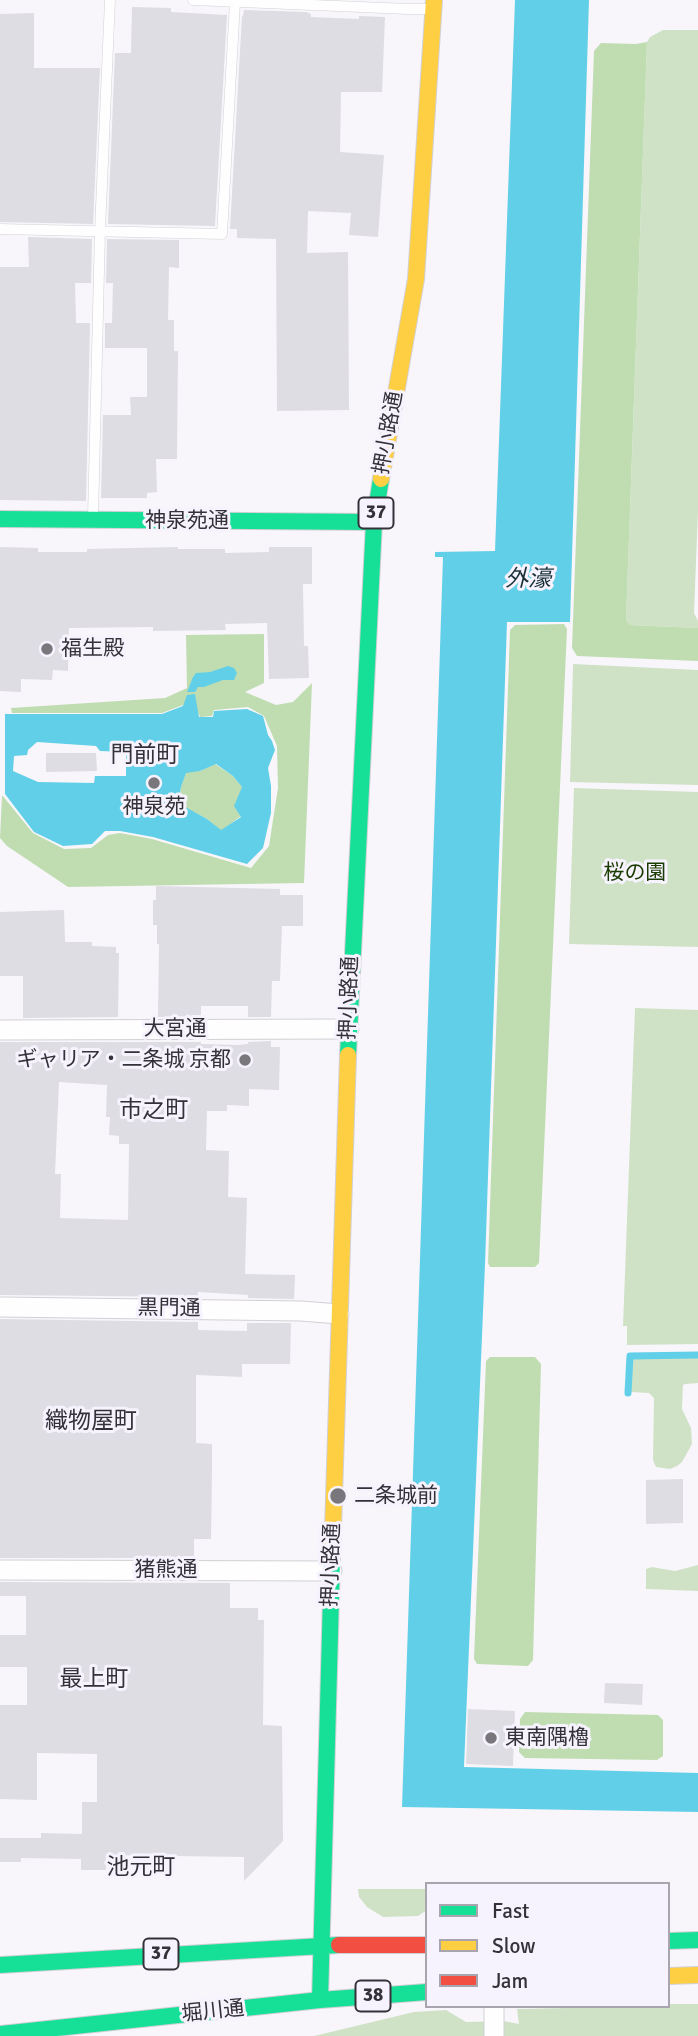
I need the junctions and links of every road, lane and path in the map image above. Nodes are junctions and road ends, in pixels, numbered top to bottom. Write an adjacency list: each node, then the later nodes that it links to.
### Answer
1 (110, 0): 6 (lane)
2 (193, 0): 3 (lane)
3 (235, 2): 4 (lane); 6 (lane)
4 (434, 4): 9 (main road, 押小路通 / 37)
5 (0, 229): 6 (lane)
6 (100, 230): 8 (lane)
7 (0, 520): 8 (main road, 神泉苑通)
8 (93, 520): 9 (main road, 神泉苑通)
9 (374, 522): 10 (main road, 押小路通 / 37)
10 (349, 1029): 11 (street, 大宮通); 13 (main road, 押小路通 / 37)
11 (0, 1030)
12 (0, 1307): 13 (street, 黒門通)
13 (339, 1314): 15 (main road, 押小路通 / 37)
14 (0, 1570): 15 (street, 猪熊通)
15 (332, 1571): 18 (main road, 押小路通 / 37)
16 (698, 1940): 17 (main road)
17 (670, 1941)
18 (321, 1945): 19 (main road); 20 (main road, 37); 24 (main road, 押小路通 / 37)
19 (425, 1945)
20 (0, 1965)
21 (698, 1975): 22 (main road)
22 (670, 1976)
23 (425, 1992): 24 (main road, 堀川通 / 38)
24 (320, 2000): 25 (main road, 堀川通)
25 (0, 2034)

